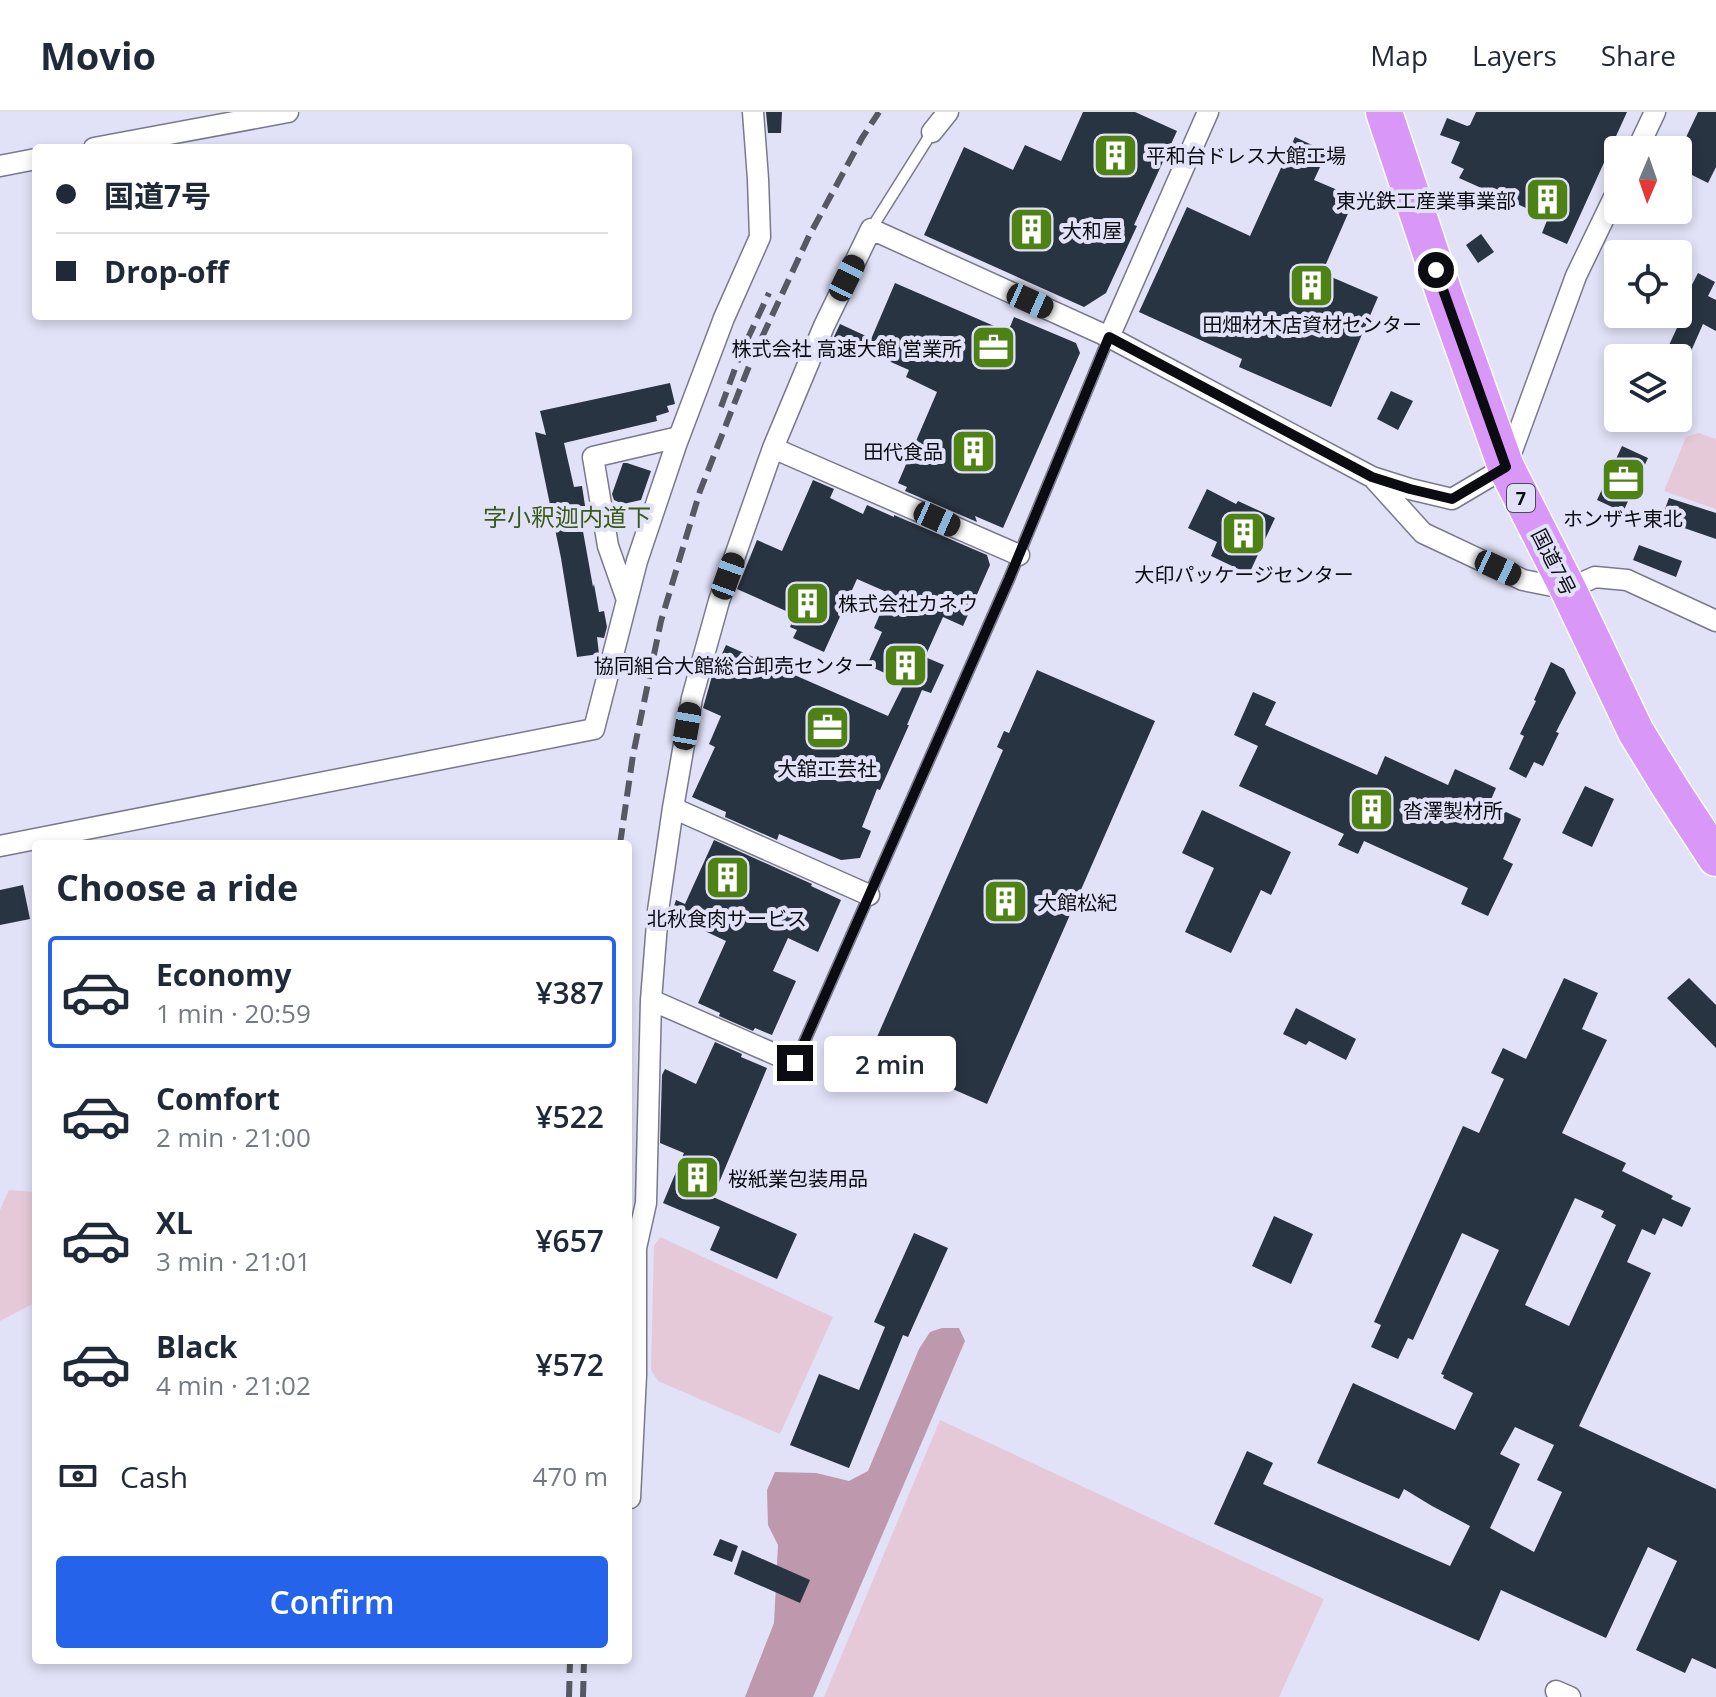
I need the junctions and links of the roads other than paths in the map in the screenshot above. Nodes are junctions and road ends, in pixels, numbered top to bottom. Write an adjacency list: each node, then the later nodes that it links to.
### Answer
1 (288, 112): 9 (street)
2 (753, 112): 15 (street)
3 (948, 112): 7 (street)
4 (1208, 112): 14 (street)
5 (1384, 112): 17 (highway, 国道7号 / 7)
6 (1655, 112): 8 (street)
7 (932, 132): 13 (lane)
8 (1644, 136)
9 (116, 144)
10 (32, 160): 11 (street)
11 (0, 166)
12 (1604, 218): 17 (street)
13 (871, 229): 14 (street); 16 (street)
14 (1109, 337): 18 (street); 19 (lane)
15 (679, 437): 21 (street); 21 (street)
16 (773, 448): 19 (street); 23 (street)
17 (1506, 467): 18 (street); 20 (highway, 国道7号 / 7)
18 (1372, 477): 20 (street)
19 (1019, 555): 26 (lane)
20 (1568, 589): 22 (street); 25 (highway, 国道7号 / 7)
21 (627, 600): 24 (street)
22 (1716, 621)
23 (673, 808): 26 (street); 27 (street)
24 (0, 846)
25 (1716, 858)
26 (869, 895): 28 (lane)
27 (651, 1000): 28 (street); 29 (street)
28 (795, 1063)
29 (632, 1457)

